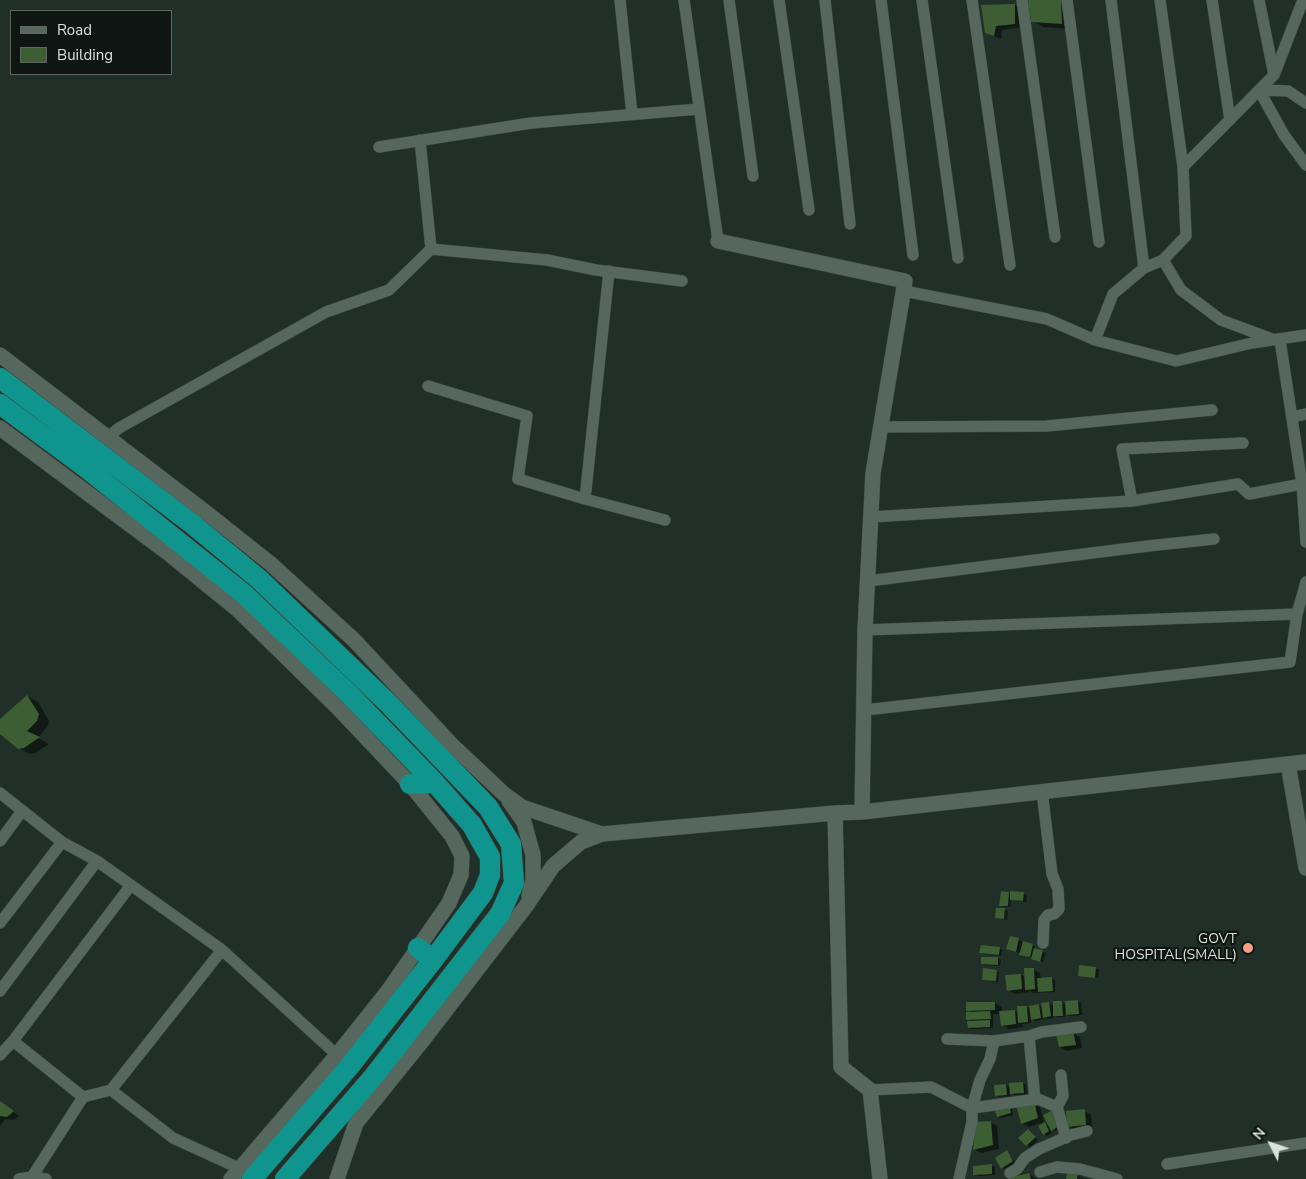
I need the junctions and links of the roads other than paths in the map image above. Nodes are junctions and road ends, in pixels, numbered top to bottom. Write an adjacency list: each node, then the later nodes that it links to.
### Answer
1 (620, 0): 20 (street)
2 (684, 0): 19 (street)
3 (729, 0): 26 (street)
4 (780, 0): 27 (street)
5 (825, 0): 28 (street)
6 (881, 0): 33 (street)
7 (922, 0): 34 (street)
8 (972, 0): 36 (street)
9 (1022, 0): 29 (street)
10 (1066, 0): 31 (street)
11 (1111, 0): 37 (street)
12 (1160, 0): 25 (street)
13 (1212, 0): 21 (street)
14 (1259, 0): 16 (street)
15 (1304, 0): 16 (street)
16 (1274, 75): 17 (street)
17 (1259, 90): 18 (street); 21 (street); 24 (street)
18 (1306, 103)
19 (699, 109): 20 (street); 30 (street)
20 (632, 114): 22 (street)
21 (1230, 120): 25 (street)
22 (420, 140): 23 (street); 32 (street)
23 (380, 147)
24 (1306, 165)
25 (1183, 167): 35 (street)
26 (752, 176)
27 (809, 210)
28 (850, 224)
29 (1055, 237)
30 (718, 241): 40 (main road)
31 (1099, 242)
32 (431, 249): 38 (street); 53 (street)
33 (913, 255)
34 (958, 258)
35 (1163, 260): 37 (street); 43 (street)
36 (1010, 265)
37 (1144, 268): 42 (street)
38 (608, 271): 39 (street); 56 (street)
39 (682, 281)
40 (904, 291): 42 (street); 51 (main road)
41 (1306, 335): 43 (street)
42 (1095, 340): 43 (street)
43 (1278, 340): 50 (street)
44 (0, 356): 53 (main road)
45 (0, 378): 114 (highway)
46 (428, 386): 56 (street)
47 (0, 404): 70 (highway)
48 (1212, 410): 51 (street)
49 (1306, 414): 50 (street)
50 (1292, 417): 55 (street)
51 (881, 427): 58 (main road)
52 (0, 428): 69 (main road)
53 (108, 437): 73 (main road)
54 (1243, 443): 57 (street)
55 (1304, 484): 57 (street); 61 (street)
56 (586, 499): 59 (street)
57 (1132, 501): 58 (street)
58 (871, 517): 62 (main road)
59 (665, 520)
60 (1214, 539): 62 (street)
61 (1306, 542)
62 (868, 581): 65 (main road)
63 (1306, 582): 64 (street)
64 (1297, 614): 65 (street); 66 (street)
65 (865, 630): 66 (main road)
66 (864, 710): 75 (main road)
67 (1306, 762): 68 (main road)
68 (1288, 764): 71 (main road); 81 (main road)
69 (410, 784): 70 (highway); 87 (main road)
70 (435, 784): 87 (highway)
71 (1042, 792): 75 (main road); 85 (street)
72 (0, 794): 74 (street)
73 (504, 794): 77 (main road); 83 (main road)
74 (22, 811): 78 (street); 79 (street)
75 (862, 812): 76 (main road)
76 (835, 813): 77 (main road); 98 (main road)
77 (602, 834): 83 (main road)
78 (0, 840)
79 (62, 842): 80 (street); 84 (street)
80 (97, 861): 82 (street); 88 (street)
81 (1306, 868)
82 (131, 885): 86 (street); 92 (street)
83 (526, 906): 115 (main road)
84 (0, 923)
85 (1043, 943)
86 (222, 950): 95 (street); 97 (street)
87 (426, 954): 95 (main road); 110 (highway)
88 (0, 991)
89 (1082, 1027): 90 (street)
90 (1029, 1036): 93 (street); 100 (street)
91 (947, 1040): 93 (street)
92 (13, 1041): 94 (street); 99 (street)
93 (994, 1042): 102 (street)
94 (0, 1055)
95 (337, 1055): 110 (main road)
96 (1061, 1075): 101 (street)
97 (111, 1090): 99 (street); 110 (street)
98 (870, 1090): 102 (street); 116 (main road)
99 (83, 1097): 111 (street)
100 (1035, 1100): 101 (street); 102 (street)
101 (1057, 1107): 104 (street)
102 (972, 1108): 117 (street)
103 (1087, 1131): 104 (street)
104 (1066, 1138): 106 (street)
105 (1306, 1143): 107 (street)
106 (1029, 1155): 108 (street); 109 (street)
107 (1167, 1164)
108 (1010, 1173)
109 (1039, 1175): 118 (street)
110 (241, 1176)
111 (32, 1177): 112 (street); 113 (street)
112 (19, 1179)
113 (46, 1179)
114 (285, 1179)
115 (337, 1179)
116 (880, 1179)
117 (959, 1179)
118 (1117, 1179)

